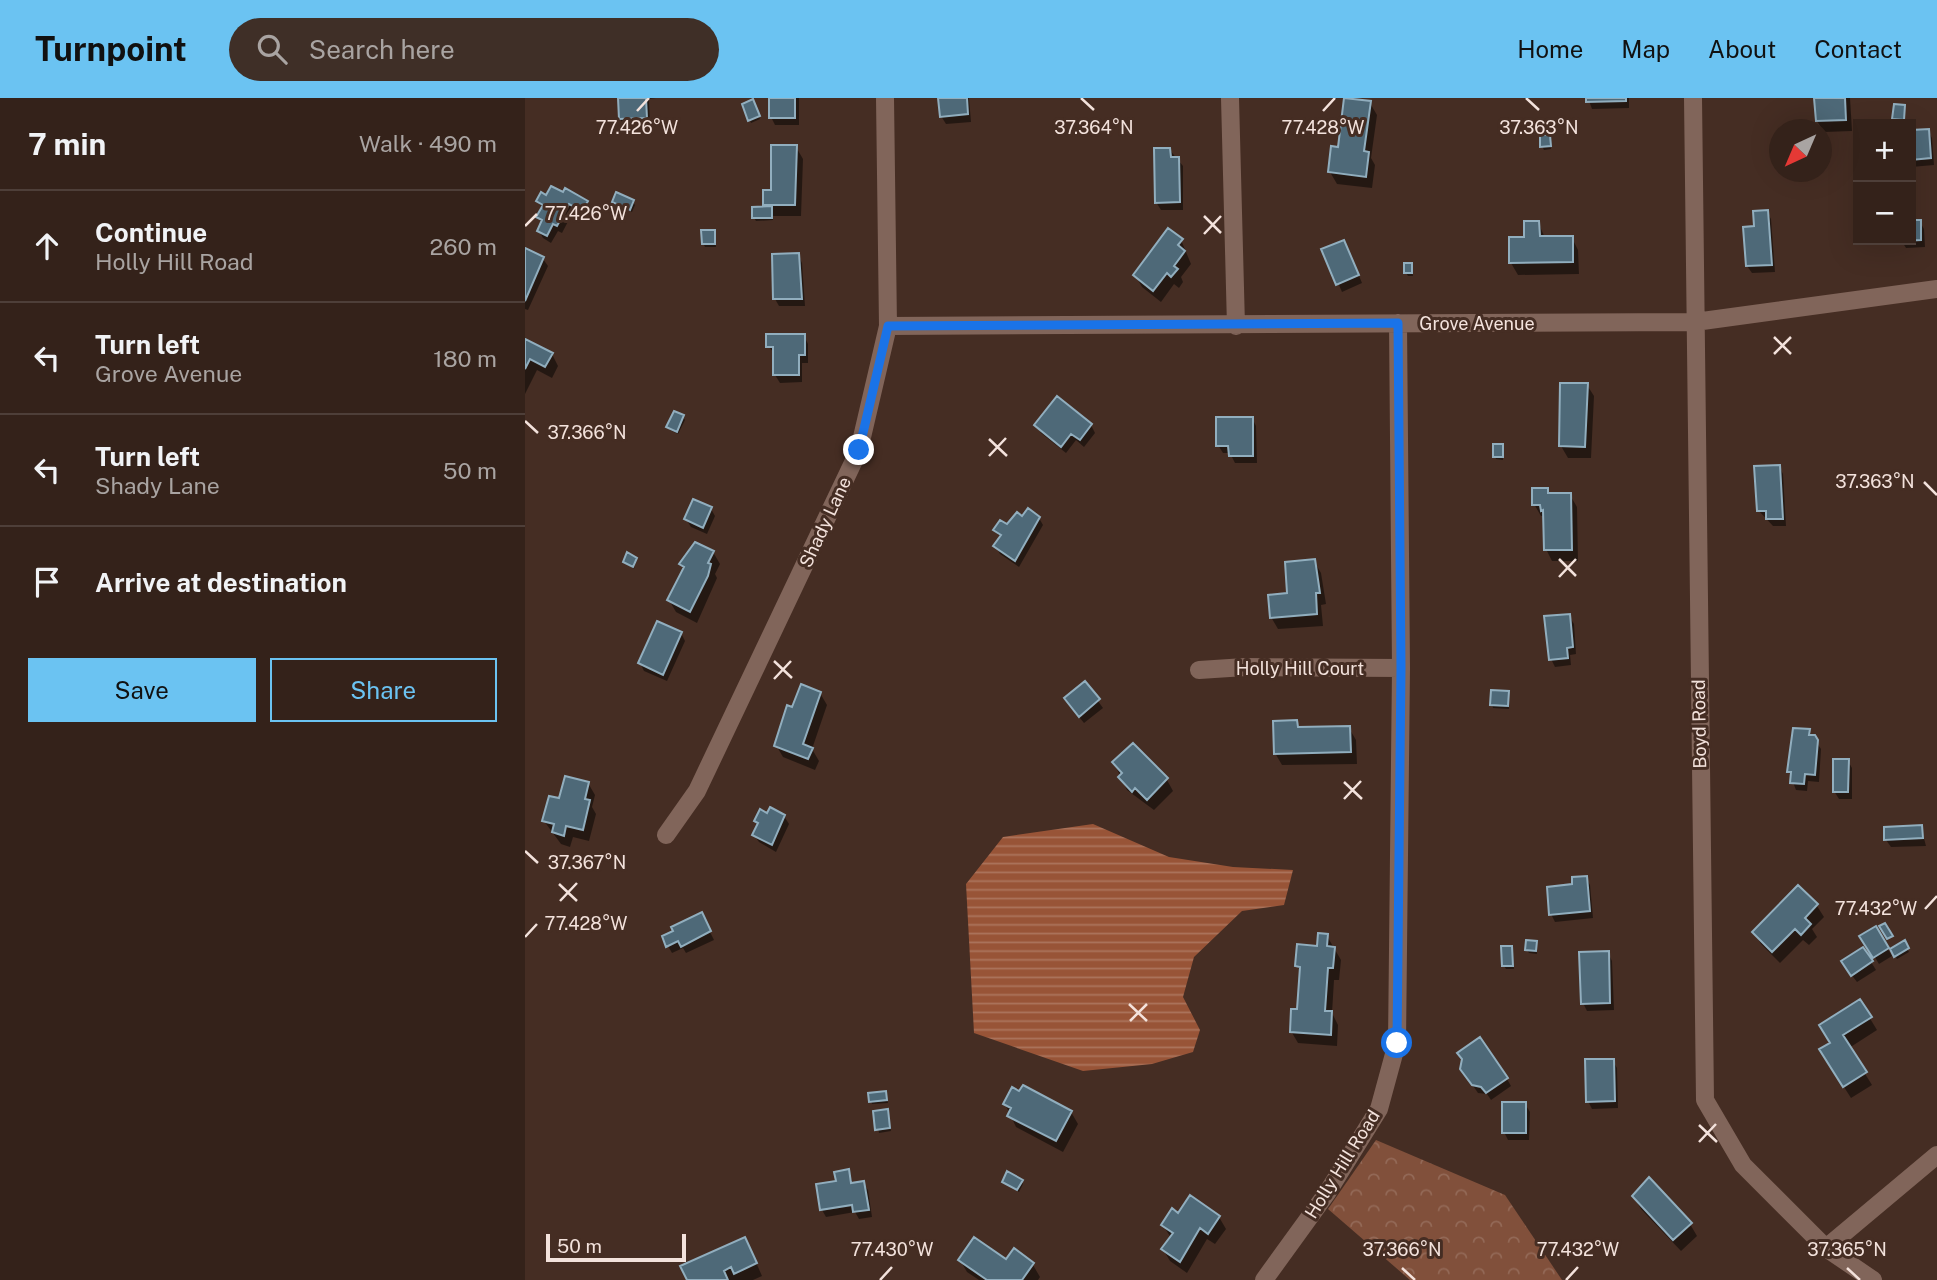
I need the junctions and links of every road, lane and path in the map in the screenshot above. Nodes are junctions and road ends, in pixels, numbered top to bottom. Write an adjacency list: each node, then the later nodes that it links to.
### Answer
1 (885, 98): 7 (street, Shady Lane)
2 (1230, 98): 8 (street)
3 (1693, 98): 5 (street, Boyd Road)
4 (1937, 289): 5 (street, Grove Avenue)
5 (1695, 322): 6 (street, Grove Avenue); 13 (street, Boyd Road)
6 (1398, 323): 8 (street, Grove Avenue); 9 (street, Holly Hill Road)
7 (888, 326): 8 (street, Grove Avenue); 11 (street, Shady Lane)
8 (1235, 326)
9 (1401, 668): 10 (street, Holly Hill Court); 14 (street, Holly Hill Road)
10 (1199, 670)
11 (666, 835)
12 (1937, 1155): 13 (street)
13 (1826, 1248): 15 (street, Boyd Road)
14 (1264, 1280)
15 (1873, 1280)

